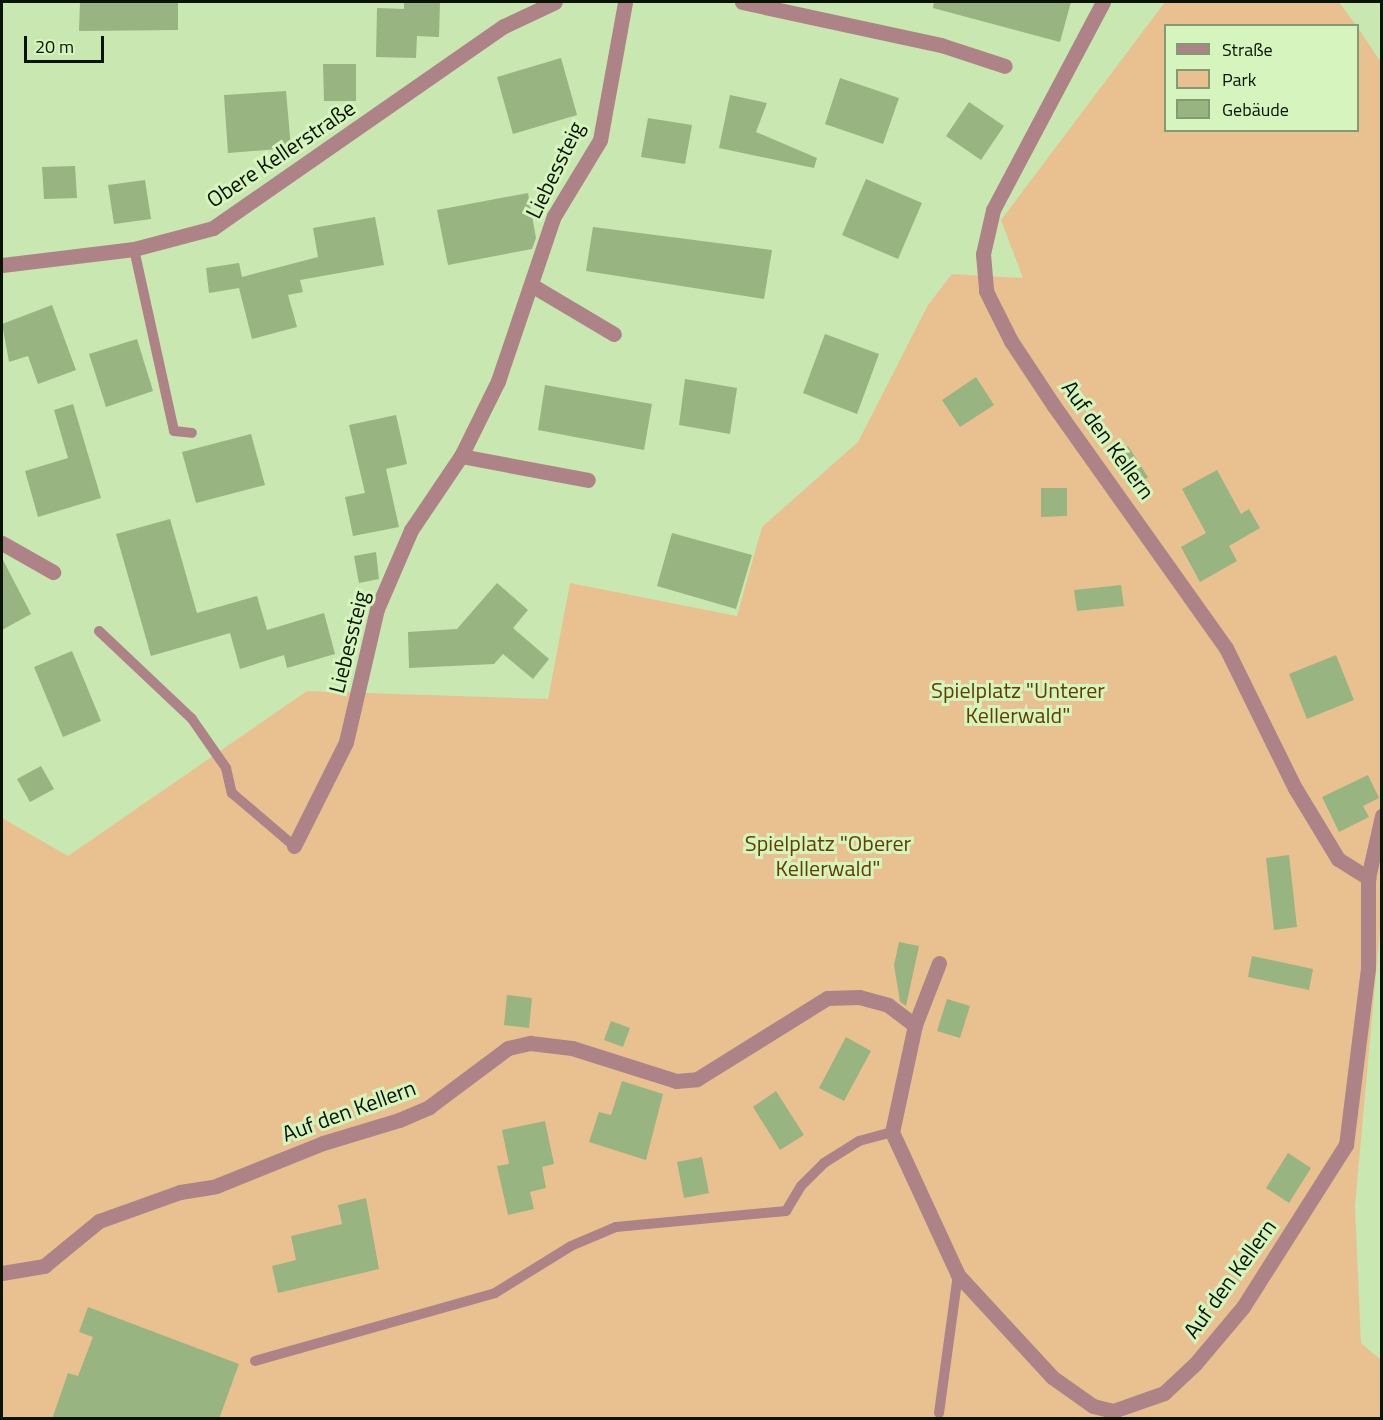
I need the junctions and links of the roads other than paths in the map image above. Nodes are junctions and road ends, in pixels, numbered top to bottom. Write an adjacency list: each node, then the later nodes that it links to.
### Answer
1 (555, 2): 6 (street, Obere Kellerstraße)
2 (625, 2): 8 (street, Liebessteig)
3 (742, 2): 5 (street)
4 (1103, 2): 18 (street, Auf den Kellern)
5 (1005, 66)
6 (134, 249): 7 (street, Obere Kellerstraße); 10 (lane)
7 (2, 265)
8 (534, 286): 9 (street); 11 (street, Liebessteig)
9 (614, 334)
10 (192, 433)
11 (461, 456): 12 (street); 17 (street, Liebessteig)
12 (588, 480)
13 (2, 543): 14 (street)
14 (53, 572)
15 (99, 630): 17 (lane)
16 (1382, 816): 18 (street, Auf den Kellern)
17 (294, 846)
18 (1368, 878): 23 (street, Auf den Kellern)
19 (939, 963): 20 (street)
20 (915, 1025): 21 (street); 22 (street, Auf den Kellern)
21 (892, 1132): 23 (street, Auf den Kellern); 24 (lane)
22 (2, 1273)
23 (958, 1275): 25 (lane)
24 (255, 1361)
25 (939, 1413)

